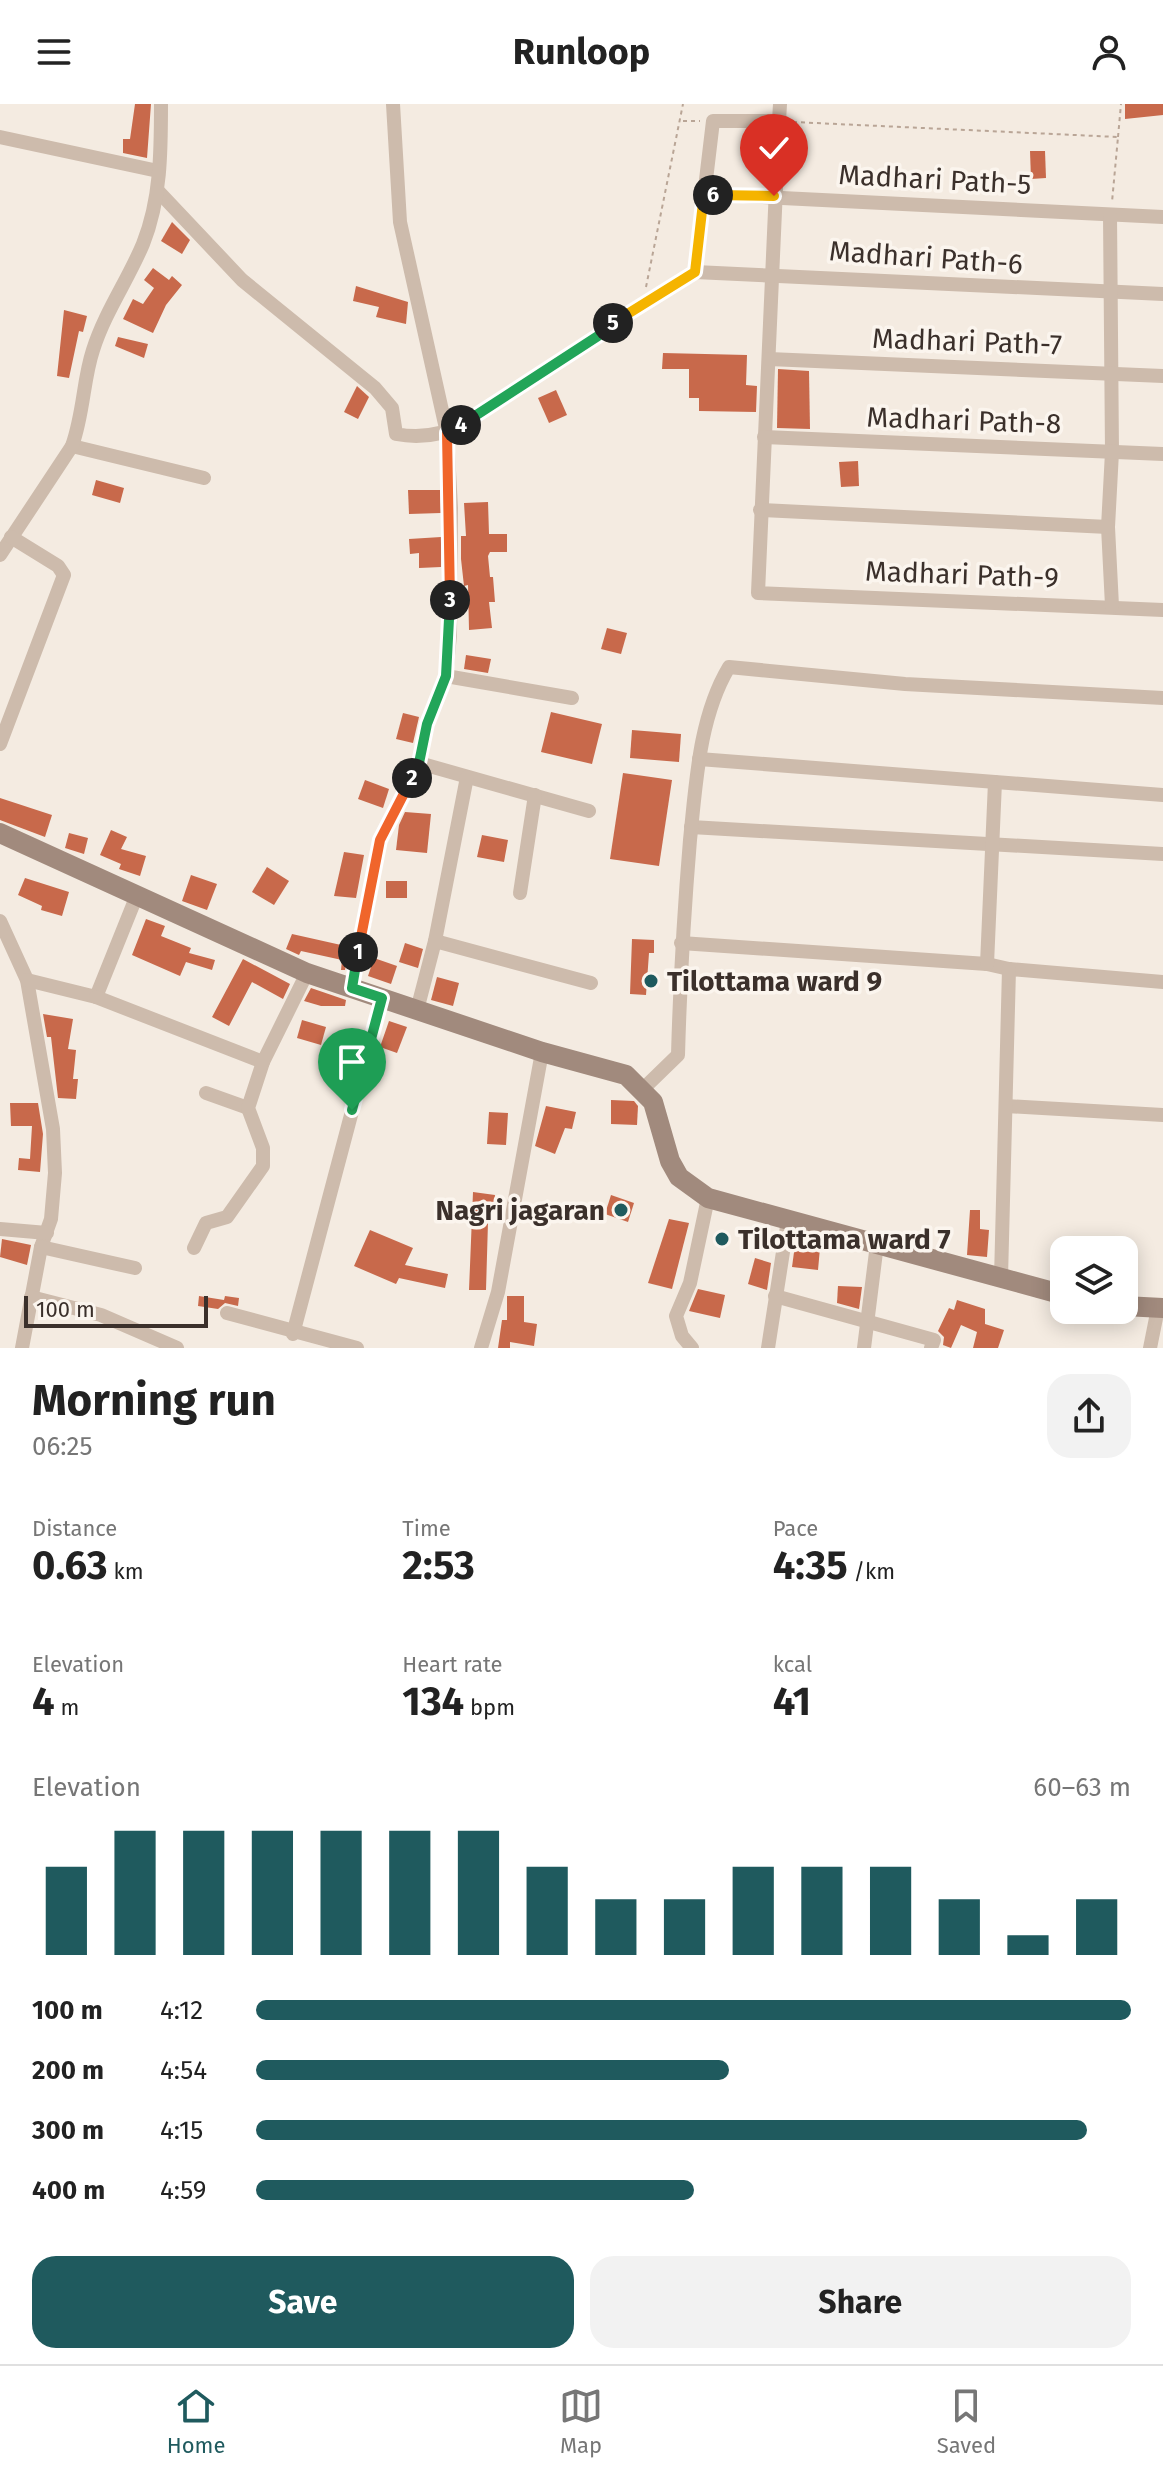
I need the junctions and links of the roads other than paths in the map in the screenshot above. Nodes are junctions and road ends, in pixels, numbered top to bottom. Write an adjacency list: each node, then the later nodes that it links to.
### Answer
1 (161, 104): 6 (street)
2 (393, 104): 19 (street)
3 (780, 104): 4 (street)
4 (779, 121): 8 (street); 9 (street)
5 (0, 137): 6 (street)
6 (158, 171): 7 (street)
7 (158, 191): 19 (street); 21 (street)
8 (704, 194): 9 (street, Madhari Path-5); 12 (street)
9 (774, 196): 10 (street, Madhari Path-5); 13 (street)
10 (1110, 215): 11 (street, Madhari Path-5); 14 (street)
11 (1163, 217)
12 (695, 272): 13 (street, Madhari Path-6); 19 (street)
13 (771, 274): 14 (street, Madhari Path-6); 16 (street)
14 (1112, 294): 15 (street, Madhari Path-6); 17 (street)
15 (1163, 294)
16 (769, 359): 17 (street, Madhari Path-7); 20 (street)
17 (1112, 372): 18 (street, Madhari Path-7); 22 (street)
18 (1163, 376)
19 (447, 433): 31 (street)
20 (764, 437): 22 (street, Madhari Path-8); 25 (street)
21 (72, 446): 24 (street); 27 (street)
22 (1112, 452): 23 (street, Madhari Path-8); 26 (street)
23 (1163, 454)
24 (204, 478)
25 (760, 510): 26 (street); 29 (street, Madhari Path-9)
26 (1108, 527): 29 (street)
27 (11, 537): 28 (street); 34 (street)
28 (0, 555)
29 (1112, 606): 30 (street, Madhari Path-9)
30 (1163, 610)
31 (446, 676): 32 (street); 36 (street)
32 (572, 698)
33 (1163, 698): 35 (street)
34 (0, 744)
35 (699, 759): 38 (street); 42 (street)
36 (419, 763): 37 (street); 57 (street)
37 (467, 777): 39 (street); 49 (street)
38 (995, 782): 40 (street); 44 (street)
39 (535, 795): 41 (street); 46 (street)
40 (1163, 795)
41 (589, 811)
42 (691, 827): 44 (street); 50 (street)
43 (0, 833): 47 (street)
44 (995, 845): 45 (street); 51 (street)
45 (1163, 854)
46 (520, 893)
47 (137, 895): 53 (street); 58 (street)
48 (0, 921): 54 (street)
49 (435, 941): 56 (street); 60 (street)
50 (681, 943): 51 (street); 63 (street)
51 (987, 964): 52 (street)
52 (1009, 969): 55 (street); 65 (street)
53 (307, 973): 57 (street); 62 (street)
54 (27, 980): 58 (street); 71 (street)
55 (1163, 982)
56 (591, 983)
57 (352, 988): 59 (street)
58 (96, 997): 62 (street)
59 (382, 998): 60 (street); 84 (street)
60 (417, 1010): 61 (street)
61 (542, 1052): 63 (street); 88 (street)
62 (263, 1062): 66 (street)
63 (643, 1089): 68 (street)
64 (206, 1093): 66 (street)
65 (1006, 1106): 67 (street); 76 (street)
66 (248, 1108): 74 (street)
67 (1163, 1115)
68 (708, 1198): 69 (street); 89 (street)
69 (788, 1220): 72 (street); 78 (street)
70 (0, 1229): 71 (street)
71 (47, 1233): 73 (street)
72 (877, 1244): 76 (street); 83 (street)
73 (41, 1247): 75 (street); 79 (street)
74 (194, 1248)
75 (135, 1268)
76 (1001, 1278): 77 (street)
77 (1050, 1291)
78 (775, 1296): 83 (street); 90 (street)
79 (31, 1297): 85 (street); 86 (street)
80 (1138, 1307): 81 (street)
81 (1160, 1308): 93 (street)
82 (227, 1313): 84 (street)
83 (867, 1322): 91 (street); 92 (street)
84 (293, 1334): 87 (street)
85 (22, 1348)
86 (177, 1348)
87 (357, 1348)
88 (481, 1348)
89 (692, 1348)
90 (768, 1348)
91 (864, 1348)
92 (931, 1348)
93 (1150, 1348)

